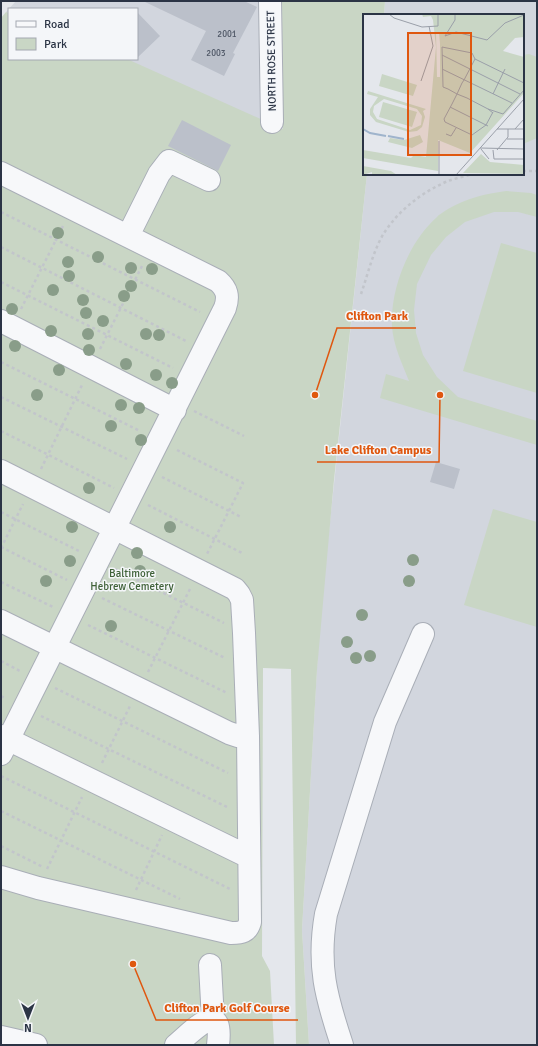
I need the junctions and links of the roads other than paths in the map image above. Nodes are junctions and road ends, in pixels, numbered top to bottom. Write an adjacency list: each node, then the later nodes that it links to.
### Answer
1 (270, 1): 2 (street, NORTH ROSE STREET)
2 (272, 122)
3 (1, 173): 5 (street)
4 (209, 180): 5 (street)
5 (128, 236): 7 (street)
6 (7, 323): 7 (street)
7 (176, 407): 9 (street)
8 (1, 472): 9 (street)
9 (115, 528): 12 (street); 13 (street)
10 (1, 622): 12 (street)
11 (423, 634): 23 (street)
12 (55, 648): 13 (street); 14 (street)
13 (248, 736): 15 (street)
14 (3, 743): 15 (street)
15 (249, 857): 16 (street)
16 (1, 877)
17 (210, 965): 18 (street)
18 (212, 1020): 21 (street); 22 (street)
19 (1, 1037): 20 (street)
20 (36, 1045)
21 (176, 1045)
22 (218, 1045)
23 (342, 1045)

